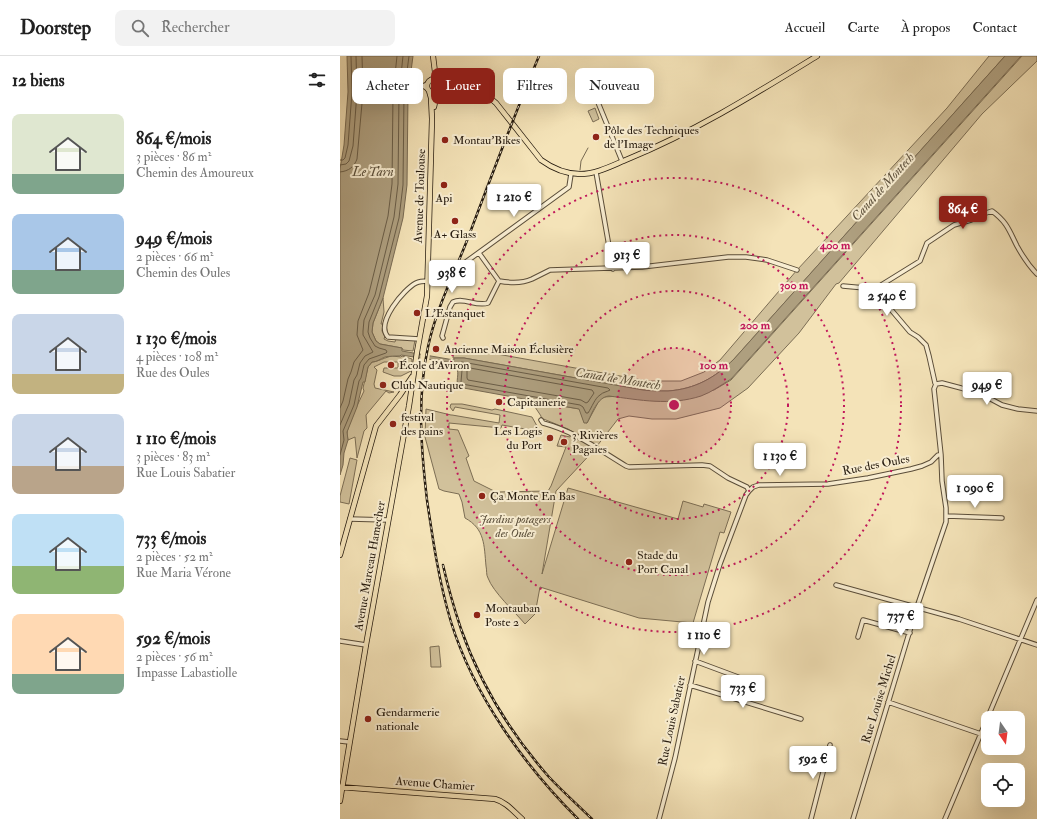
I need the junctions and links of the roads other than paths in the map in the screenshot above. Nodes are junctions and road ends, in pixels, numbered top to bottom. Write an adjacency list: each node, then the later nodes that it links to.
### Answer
1 (817, 56): 11 (main road)
2 (433, 58): 3 (main road, Avenue de Toulouse); 5 (main road, Avenue de Toulouse)
3 (435, 68)
4 (431, 82): 5 (main road)
5 (428, 86): 6 (main road); 10 (main road, Avenue de Toulouse)
6 (431, 90)
7 (495, 102): 13 (main road)
8 (434, 104): 10 (main road, Avenue de Toulouse)
9 (599, 104): 11 (street)
10 (432, 119): 19 (main road, Avenue de Toulouse)
11 (622, 161): 12 (main road)
12 (596, 172): 13 (main road); 16 (street)
13 (571, 174): 14 (street)
14 (479, 253): 15 (street); 20 (street)
15 (463, 264)
16 (613, 269): 17 (street); 20 (street)
17 (797, 270)
18 (1037, 274): 22 (street)
19 (428, 281): 24 (main road, Avenue de Toulouse); 24 (street)
20 (499, 281): 23 (street)
21 (843, 286): 22 (street)
22 (876, 289): 26 (street)
23 (443, 338)
24 (419, 339): 25 (main road, Avenue de Toulouse)
25 (415, 370): 27 (main road); 28 (main road, Avenue Marceau Hamecher)
26 (936, 384): 29 (street); 31 (street)
27 (398, 398): 28 (main road); 35 (main road)
28 (409, 406): 36 (main road, Avenue Marceau Hamecher)
29 (1037, 410)
30 (541, 420): 32 (street)
31 (941, 455): 32 (street, Rue des Oules); 33 (street, Rue Louise Michel)
32 (749, 491): 47 (street, Rue Louis Sabatier)
33 (946, 516): 34 (street); 40 (street, Rue Louise Michel)
34 (1002, 518)
35 (350, 519): 36 (street); 37 (main road)
36 (388, 520): 45 (main road, Avenue Marceau Hamecher)
37 (340, 555)
38 (836, 585): 40 (street)
39 (1037, 600): 43 (street)
40 (917, 607): 41 (street, Rue Louise Michel); 43 (street)
41 (910, 633): 42 (street); 50 (street, Rue Louise Michel)
42 (858, 637)
43 (1020, 640): 46 (street); 51 (street)
44 (340, 641): 45 (street)
45 (366, 645): 55 (main road, Avenue Marceau Hamecher)
46 (1037, 645)
47 (695, 661): 48 (street); 49 (street, Rue Louis Sabatier)
48 (746, 680)
49 (690, 684): 52 (street); 60 (street, Rue Louis Sabatier)
50 (888, 702): 53 (street); 62 (street, Rue Louise Michel)
51 (991, 711)
52 (801, 719)
53 (981, 734): 63 (street)
54 (340, 741): 55 (street)
55 (349, 742): 57 (main road, Avenue Marceau Hamecher)
56 (830, 745): 61 (street)
57 (341, 787): 58 (main road, Avenue Marceau Hamecher); 59 (main road, Avenue Chamier)
58 (340, 801)
59 (522, 819)
60 (659, 819)
61 (811, 819)
62 (853, 819)
63 (945, 819)

